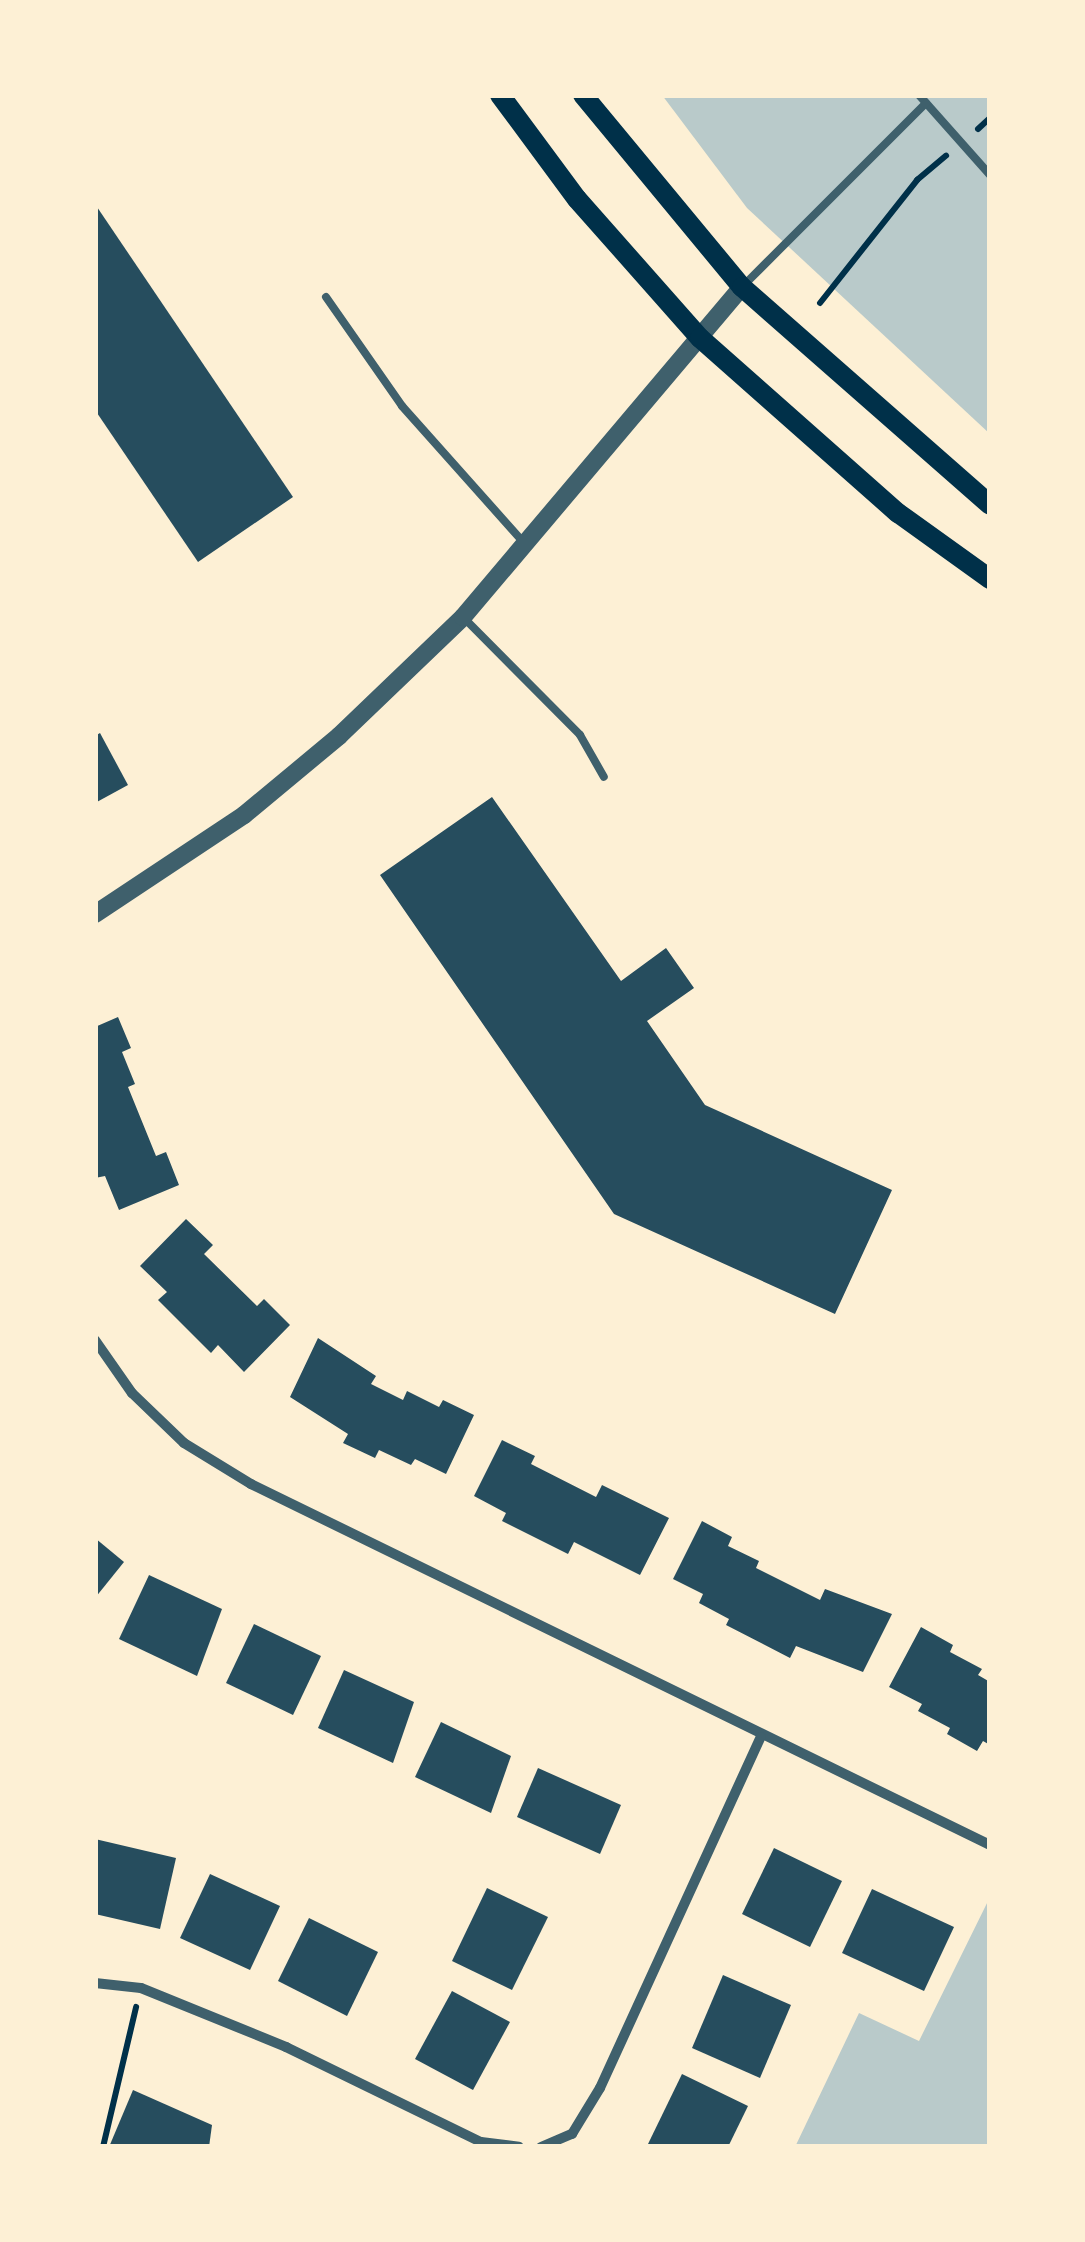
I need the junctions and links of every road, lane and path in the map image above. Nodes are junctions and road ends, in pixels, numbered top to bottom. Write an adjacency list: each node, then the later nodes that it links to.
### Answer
1 (500, 95): 10 (main road)
2 (583, 95): 7 (main road)
3 (918, 95): 4 (lane)
4 (926, 104): 5 (lane); 7 (lane)
5 (962, 143): 6 (lane); 9 (path)
6 (990, 175)
7 (742, 287): 10 (street); 11 (main road)
8 (326, 297): 12 (lane)
9 (820, 303)
10 (700, 338): 12 (street); 13 (main road)
11 (990, 506)
12 (527, 546): 14 (street)
13 (990, 579)
14 (463, 617): 15 (lane); 16 (street)
15 (604, 778)
16 (95, 914)
17 (95, 1340): 18 (street)
18 (762, 1737): 19 (street); 24 (street)
19 (990, 1845)
20 (95, 1983): 21 (street)
21 (141, 1988): 22 (path); 23 (street)
22 (103, 2147)
23 (520, 2147)
24 (541, 2147)

